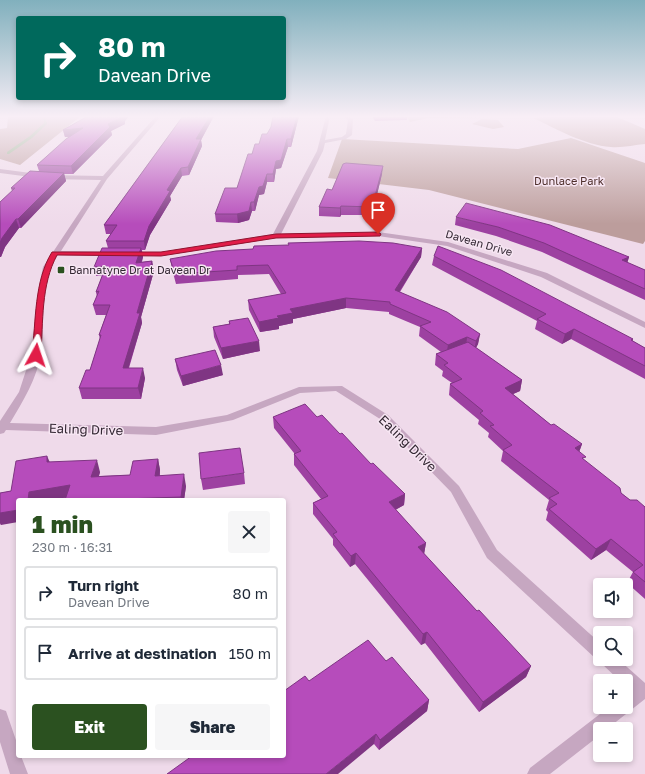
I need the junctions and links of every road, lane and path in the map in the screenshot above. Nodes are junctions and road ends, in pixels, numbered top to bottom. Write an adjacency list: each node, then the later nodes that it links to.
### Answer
1 (128, 152): 4 (street)
2 (318, 152): 5 (street)
3 (0, 171): 4 (street)
4 (105, 178): 6 (street)
5 (276, 236): 6 (street, Davean Drive); 7 (street, Davean Drive)
6 (55, 253): 8 (street)
7 (645, 325)
8 (2, 428): 9 (street, Ealing Drive)
9 (593, 647)
10 (615, 666): 11 (street)
11 (644, 691): 12 (street)
12 (633, 699)
13 (613, 714): 16 (street)
14 (0, 717): 15 (street)
15 (19, 774)
16 (536, 774)

